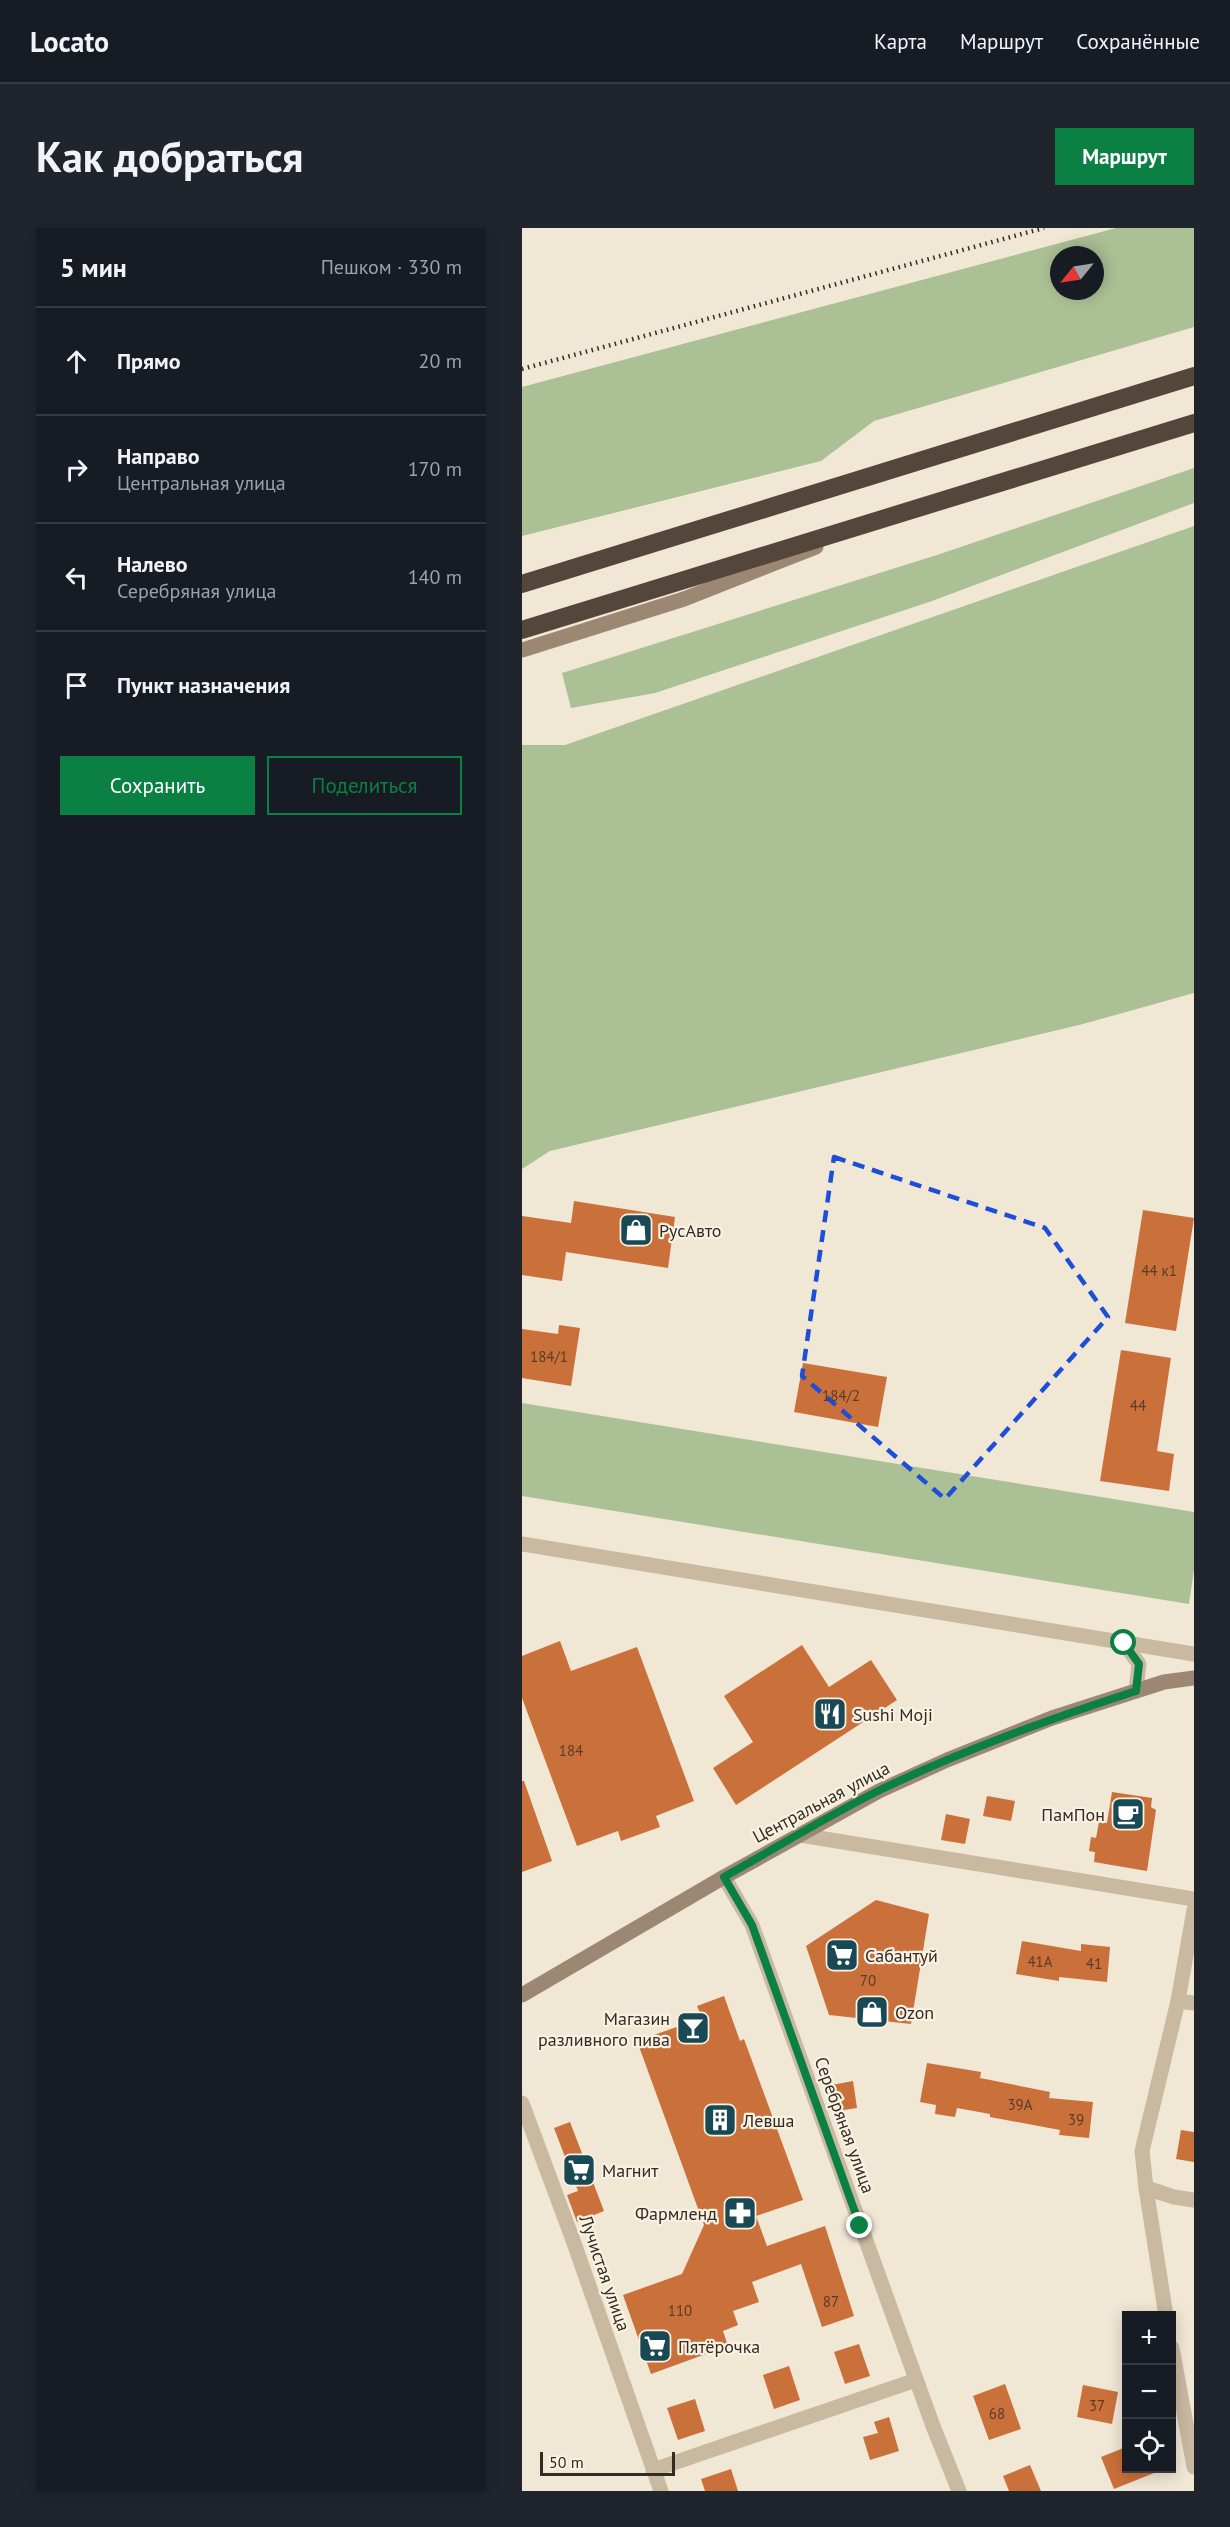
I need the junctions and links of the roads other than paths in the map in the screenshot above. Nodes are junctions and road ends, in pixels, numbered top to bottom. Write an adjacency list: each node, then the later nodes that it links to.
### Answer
1 (1194, 376): 4 (highway)
2 (1194, 423): 3 (highway)
3 (908, 511): 5 (highway); 6 (street)
4 (522, 584)
5 (522, 630)
6 (522, 650)
7 (522, 1544): 8 (street)
8 (1124, 1643): 9 (street); 11 (street)
9 (1194, 1654)
10 (1194, 1678): 11 (street, Центральная улица)
11 (1136, 1691): 12 (street, Центральная улица)
12 (801, 1835): 13 (street, Центральная улица); 14 (street)
13 (724, 1877): 16 (street, Центральная улица); 24 (street, Серебряная улица)
14 (1194, 1899)
15 (1194, 1910): 17 (street)
16 (522, 1995)
17 (1178, 2001): 18 (street); 20 (street)
18 (1194, 2003)
19 (522, 2103): 26 (street, Лучистая улица)
20 (1146, 2188): 21 (street); 22 (street)
21 (1194, 2200)
22 (1165, 2311)
23 (1175, 2365): 25 (street)
24 (916, 2380): 26 (street); 28 (street, Серебряная улица)
25 (1194, 2467)
26 (653, 2470): 27 (street, Лучистая улица)
27 (661, 2491)
28 (960, 2491)

